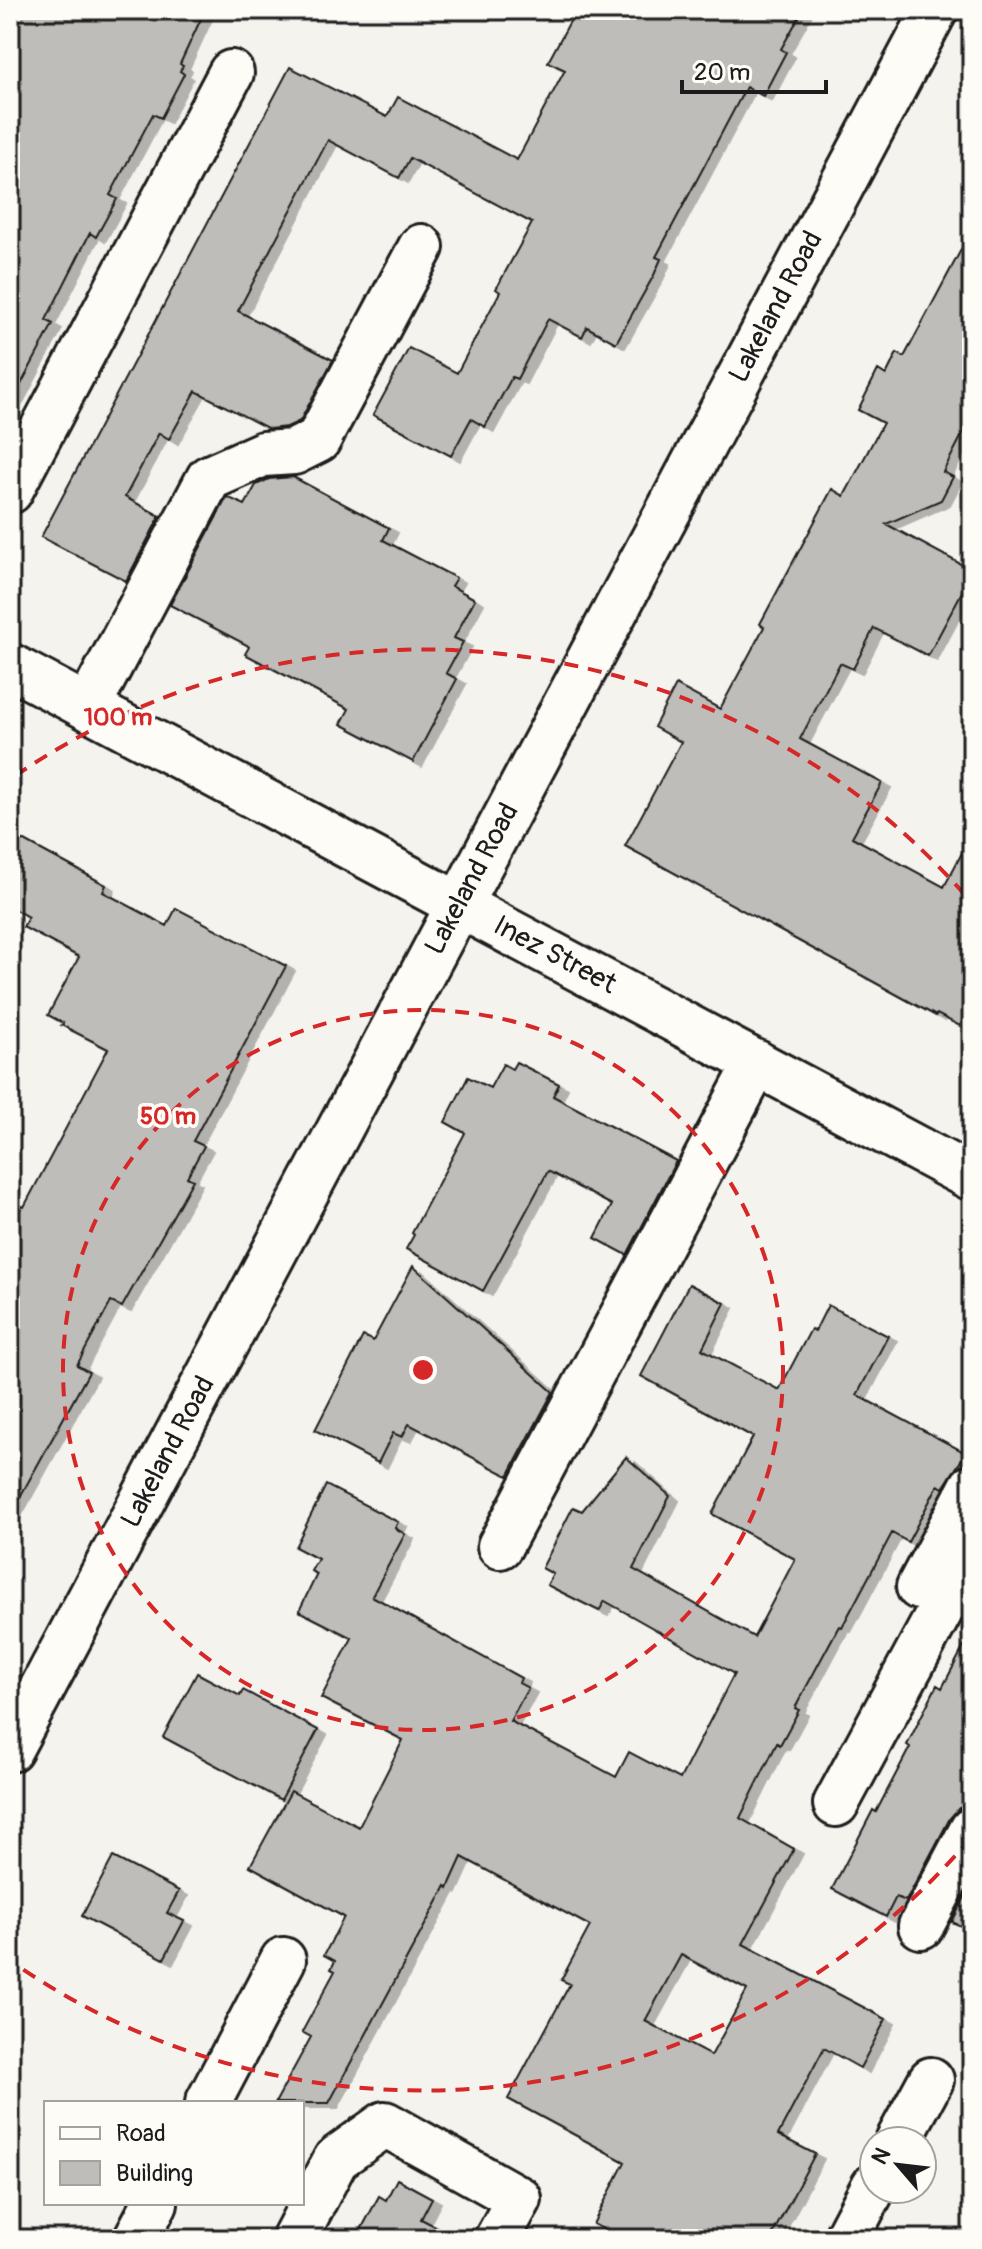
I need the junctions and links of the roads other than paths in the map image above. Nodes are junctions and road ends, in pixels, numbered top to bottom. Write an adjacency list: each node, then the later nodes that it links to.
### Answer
1 (935, 10): 7 (street, Lakeland Road)
2 (231, 73): 4 (street)
3 (421, 247): 6 (street)
4 (10, 491)
5 (10, 666): 6 (street, Inez Street)
6 (88, 707): 7 (street, Inez Street)
7 (459, 905): 8 (street, Inez Street); 14 (street, Lakeland Road)
8 (757, 1063): 9 (street, Inez Street); 11 (street)
9 (972, 1178)
10 (972, 1487): 13 (street)
11 (500, 1546)
12 (972, 1552): 15 (street)
13 (860, 1698)
14 (10, 1749)
15 (836, 1804)
16 (972, 1830): 17 (street)
17 (921, 1926)
18 (283, 1960): 20 (street)
19 (931, 2080): 21 (street)
20 (209, 2101)
21 (907, 2125)
22 (154, 2205): 24 (street)
23 (864, 2205): 27 (street)
24 (136, 2239)
25 (294, 2239): 26 (street)
26 (497, 2239)
27 (846, 2239)

